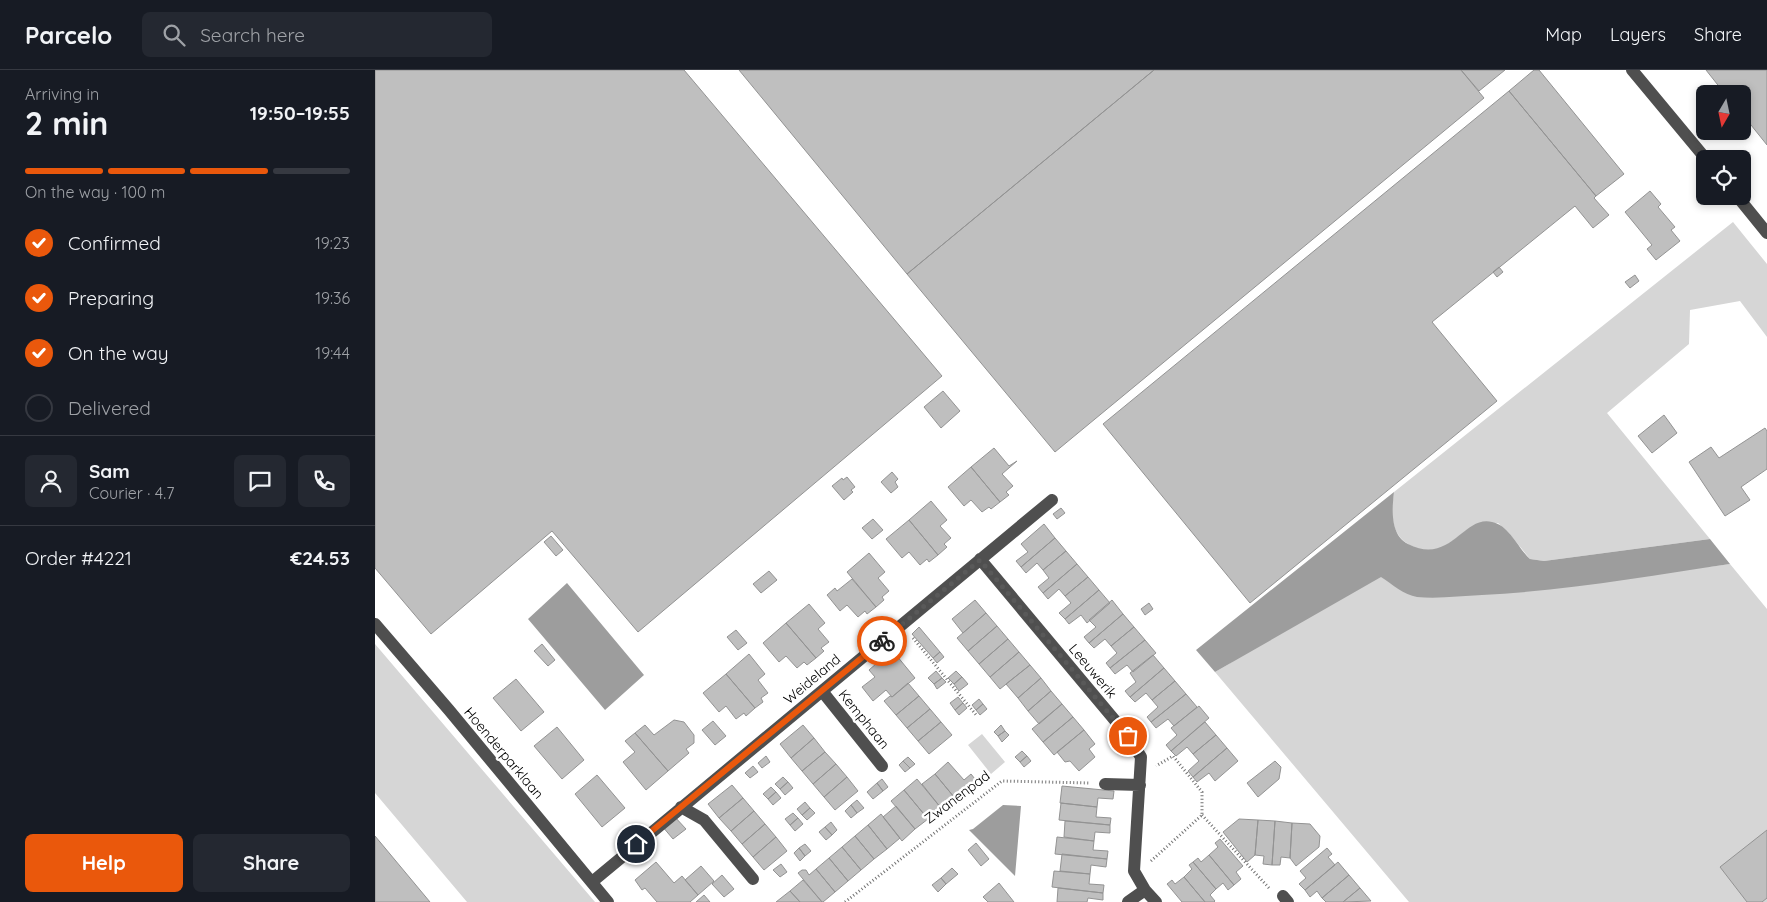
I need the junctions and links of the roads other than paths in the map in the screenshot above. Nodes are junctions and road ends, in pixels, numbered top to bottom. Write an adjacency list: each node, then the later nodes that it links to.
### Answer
1 (1632, 70): 2 (street)
2 (1698, 150)
3 (1744, 205): 4 (street)
4 (1767, 233)
5 (1052, 500): 6 (street, Weideland)
6 (980, 560): 8 (street, Weideland); 10 (street, Leeuwerik)
7 (375, 624): 14 (street, Hoenderparklaan)
8 (822, 691): 9 (street, Kemphaan); 12 (street, Weideland)
9 (882, 766)
10 (1140, 780): 11 (street); 15 (street, Leeuwerik)
11 (1105, 784)
12 (681, 807): 13 (street); 14 (street, Weideland)
13 (753, 879)
14 (591, 882): 16 (street, Hoenderparklaan)
15 (1145, 890): 17 (street); 18 (street, Leeuwerik)
16 (609, 902)
17 (1128, 902)
18 (1156, 902)

